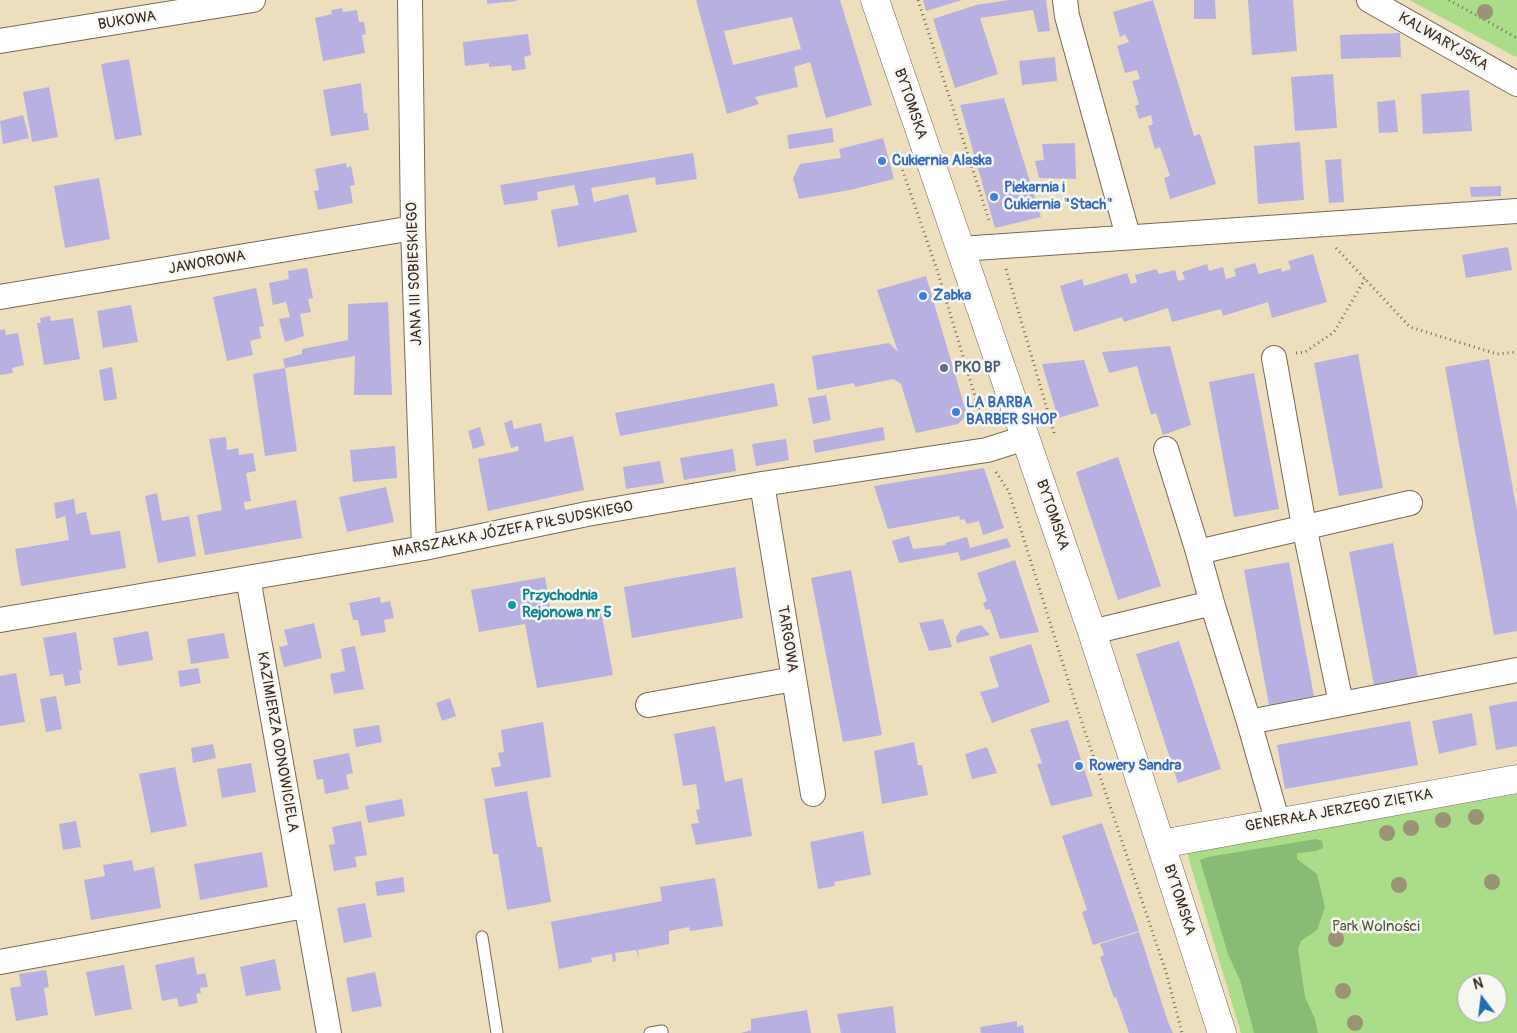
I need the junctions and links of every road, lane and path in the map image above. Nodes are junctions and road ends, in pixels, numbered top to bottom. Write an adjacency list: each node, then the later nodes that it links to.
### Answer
1 (253, 0): 9 (street, BUKOWA)
2 (410, 0): 14 (street, JANA III SOBIESKIEGO)
3 (874, 0): 17 (street, BYTOMSKA)
4 (918, 0): 16 (path)
5 (1065, 0): 15 (street)
6 (1369, 0): 10 (street, KALWARYJSKA)
7 (1449, 0): 8 (path)
8 (1517, 38)
9 (0, 41)
10 (1517, 84)
11 (894, 142): 25 (path)
12 (1517, 211): 13 (street)
13 (1313, 224): 15 (street); 18 (path)
14 (413, 228): 19 (street, JAWOROWA); 29 (street, JANA III SOBIESKIEGO)
15 (1128, 236): 16 (street)
16 (998, 246): 17 (street); 23 (path)
17 (960, 249): 22 (street, BYTOMSKA)
18 (1364, 279): 20 (path); 21 (path)
19 (0, 298)
20 (1517, 352)
21 (1274, 358): 28 (street)
22 (1025, 438): 25 (street, MARSZAŁKA JÓZEFA PIŁSUDSKIEGO); 34 (street, BYTOMSKA)
23 (1058, 444)
24 (1166, 449): 30 (street)
25 (987, 450): 26 (street, MARSZAŁKA JÓZEFA PIŁSUDSKIEGO); 51 (path)
26 (762, 484): 29 (street, MARSZAŁKA JÓZEFA PIŁSUDSKIEGO); 36 (street, TARGOWA)
27 (1410, 503): 28 (street)
28 (1304, 526): 30 (street); 37 (street)
29 (424, 548): 31 (street, MARSZAŁKA JÓZEFA PIŁSUDSKIEGO)
30 (1198, 552): 32 (street)
31 (248, 578): 33 (street, MARSZAŁKA JÓZEFA PIŁSUDSKIEGO); 44 (street, KAZIMIERZA ODNOWICIELA)
32 (1212, 603): 34 (street); 39 (street)
33 (0, 620)
34 (1092, 632): 43 (street, BYTOMSKA)
35 (1517, 670): 37 (street)
36 (794, 679): 38 (street); 41 (street, TARGOWA)
37 (1341, 703): 39 (street)
38 (648, 705)
39 (1249, 722): 42 (street)
40 (1517, 779): 42 (street, GENERAŁA JERZEGO ZIĘTKA)
41 (813, 794)
42 (1278, 823): 43 (street, GENERAŁA JERZEGO ZIĘTKA)
43 (1161, 844): 52 (street, BYTOMSKA)
44 (305, 906): 46 (street); 47 (street, KAZIMIERZA ODNOWICIELA)
45 (482, 937): 48 (lane)
46 (0, 962)
47 (329, 1033)
48 (497, 1033)
49 (650, 1033): 50 (lane)
50 (662, 1033)
51 (1182, 1033)
52 (1222, 1033)

